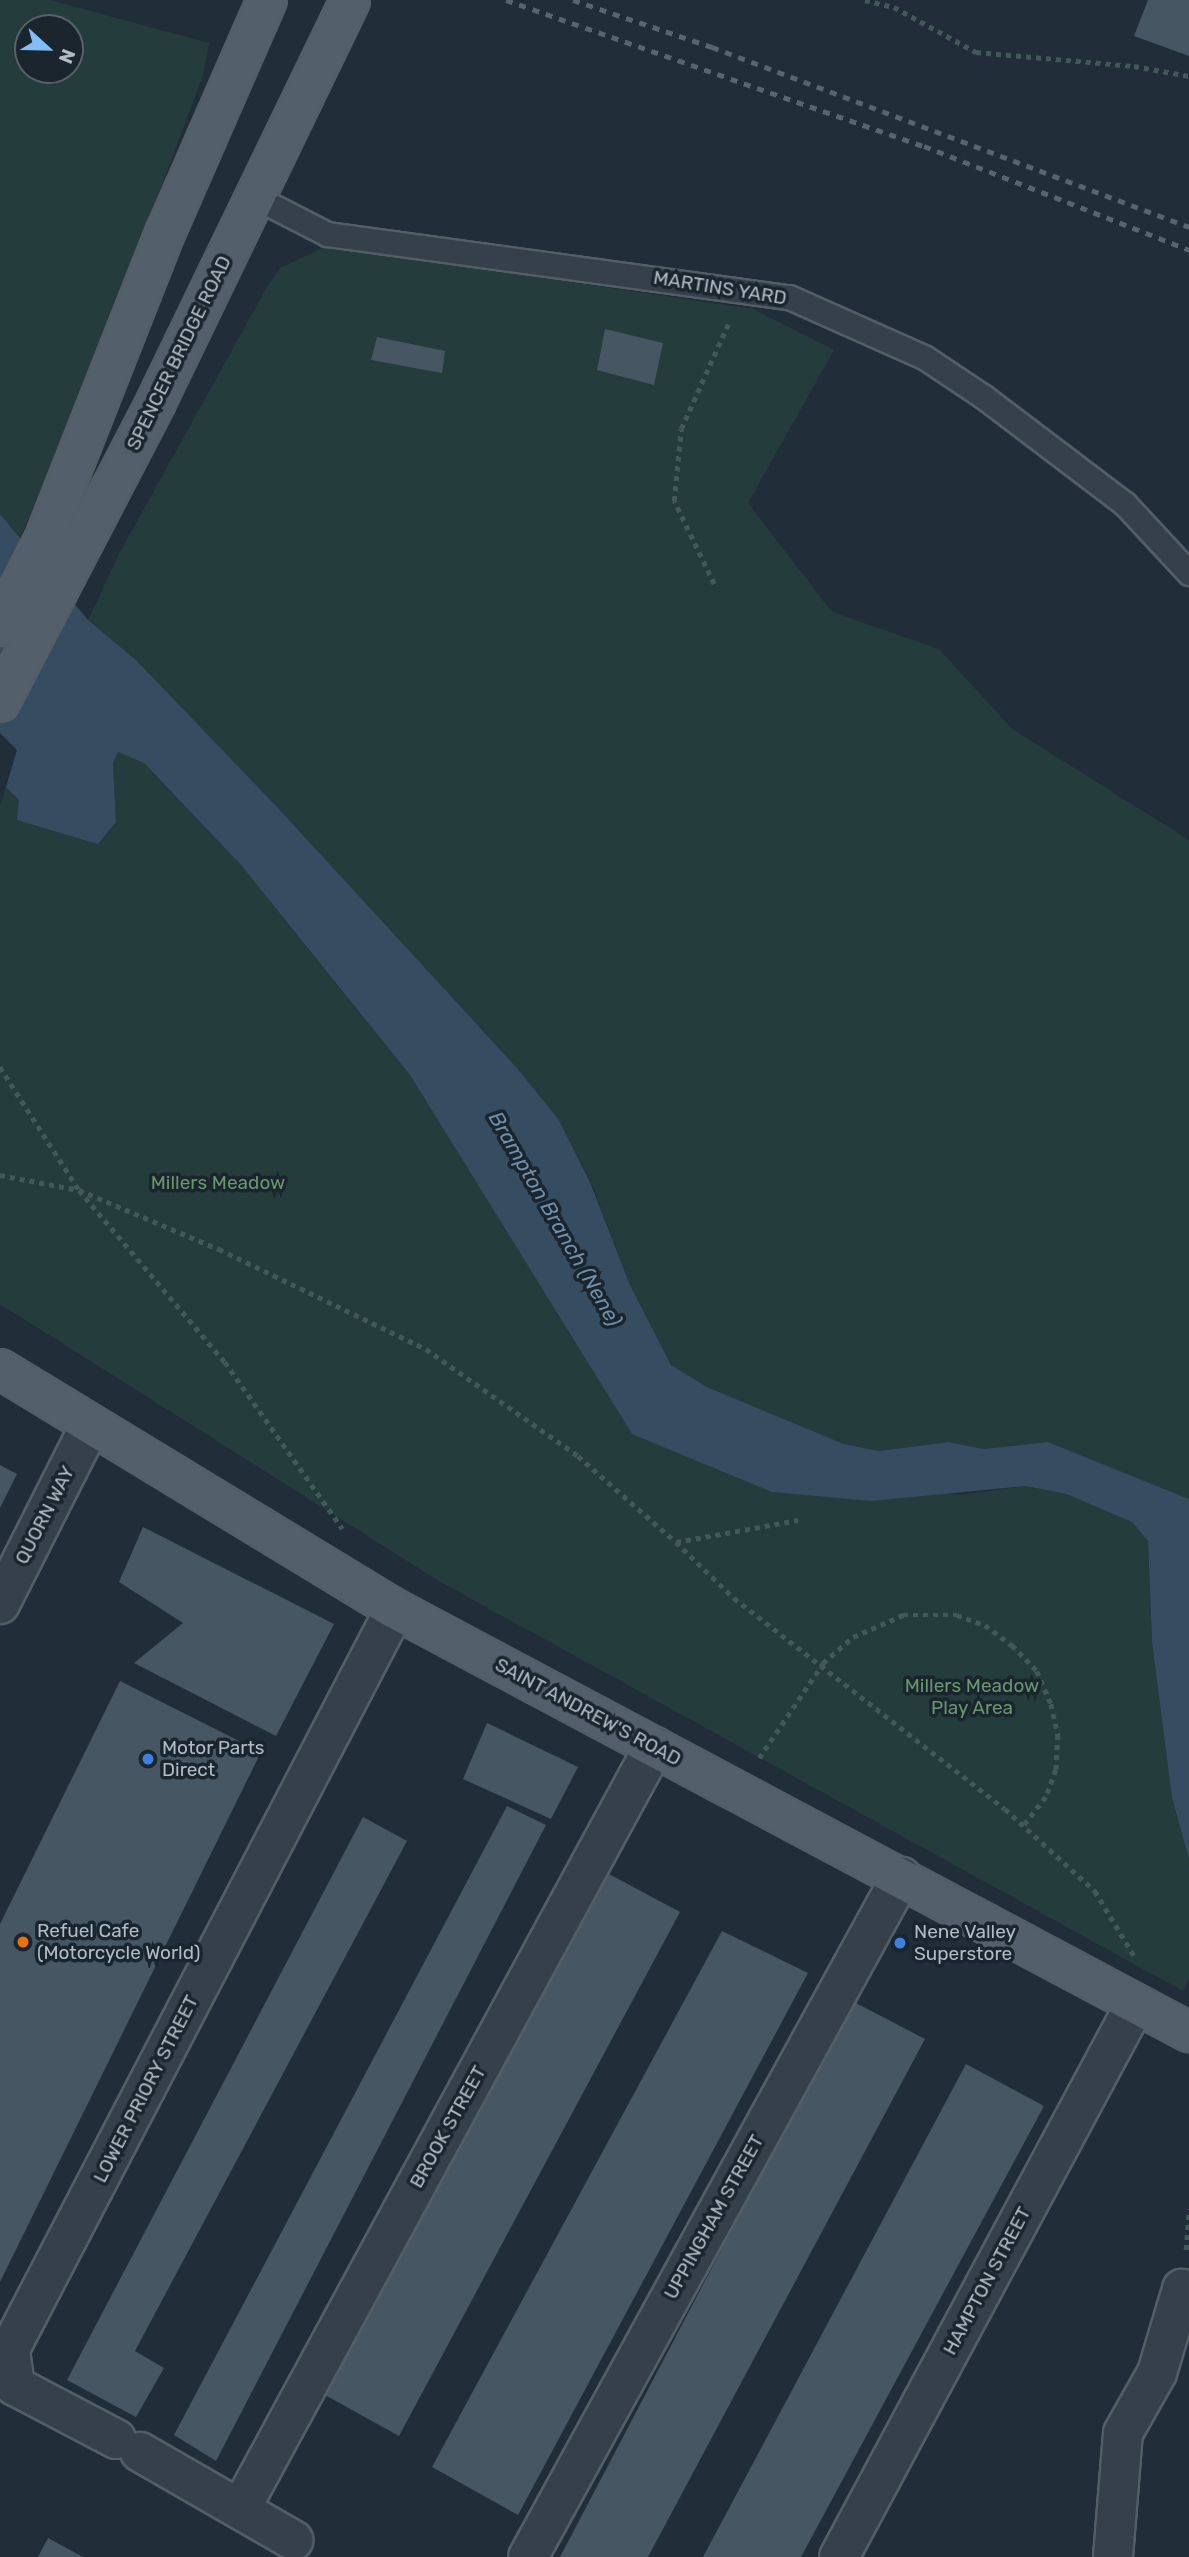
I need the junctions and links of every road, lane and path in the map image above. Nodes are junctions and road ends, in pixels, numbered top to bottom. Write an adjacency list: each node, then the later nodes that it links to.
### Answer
1 (267, 0): 7 (main road, SPENCER BRIDGE ROAD)
2 (350, 0): 5 (main road, SPENCER BRIDGE ROAD)
3 (865, 0): 4 (path)
4 (1189, 76)
5 (256, 197): 6 (lane, MARTINS YARD); 7 (main road, SPENCER BRIDGE ROAD)
6 (747, 289): 8 (lane, MARTINS YARD); 9 (path)
7 (61, 545): 10 (main road, SPENCER BRIDGE ROAD); 11 (main road, SPENCER BRIDGE ROAD)
8 (1189, 573)
9 (714, 584)
10 (0, 626)
11 (0, 702)
12 (0, 1067): 14 (path)
13 (0, 1175): 14 (path)
14 (79, 1190): 18 (path); 19 (path)
15 (0, 1369): 16 (main road, SAINT ANDREW'S ROAD)
16 (90, 1426): 20 (street, QUORN WAY); 21 (main road, SAINT ANDREW'S ROAD)
17 (798, 1520): 19 (path)
18 (344, 1531)
19 (676, 1542): 22 (path)
20 (0, 1604)
21 (395, 1609): 23 (main road, SAINT ANDREW'S ROAD); 29 (street, LOWER PRIORY STREET)
22 (823, 1663): 24 (path); 25 (path); 25 (path)
23 (654, 1747): 24 (main road, SAINT ANDREW'S ROAD); 29 (street, BROOK STREET)
24 (739, 1792): 26 (main road, SAINT ANDREW'S ROAD)
25 (1023, 1826): 27 (path)
26 (901, 1877): 27 (main road, SAINT ANDREW'S ROAD); 31 (street, UPPINGHAM STREET)
27 (1161, 2019): 32 (street, HAMPTON STREET)
28 (1189, 2291): 33 (street)
29 (242, 2506): 30 (street)
30 (293, 2540)
31 (528, 2557)
32 (839, 2557)
33 (1113, 2557)

